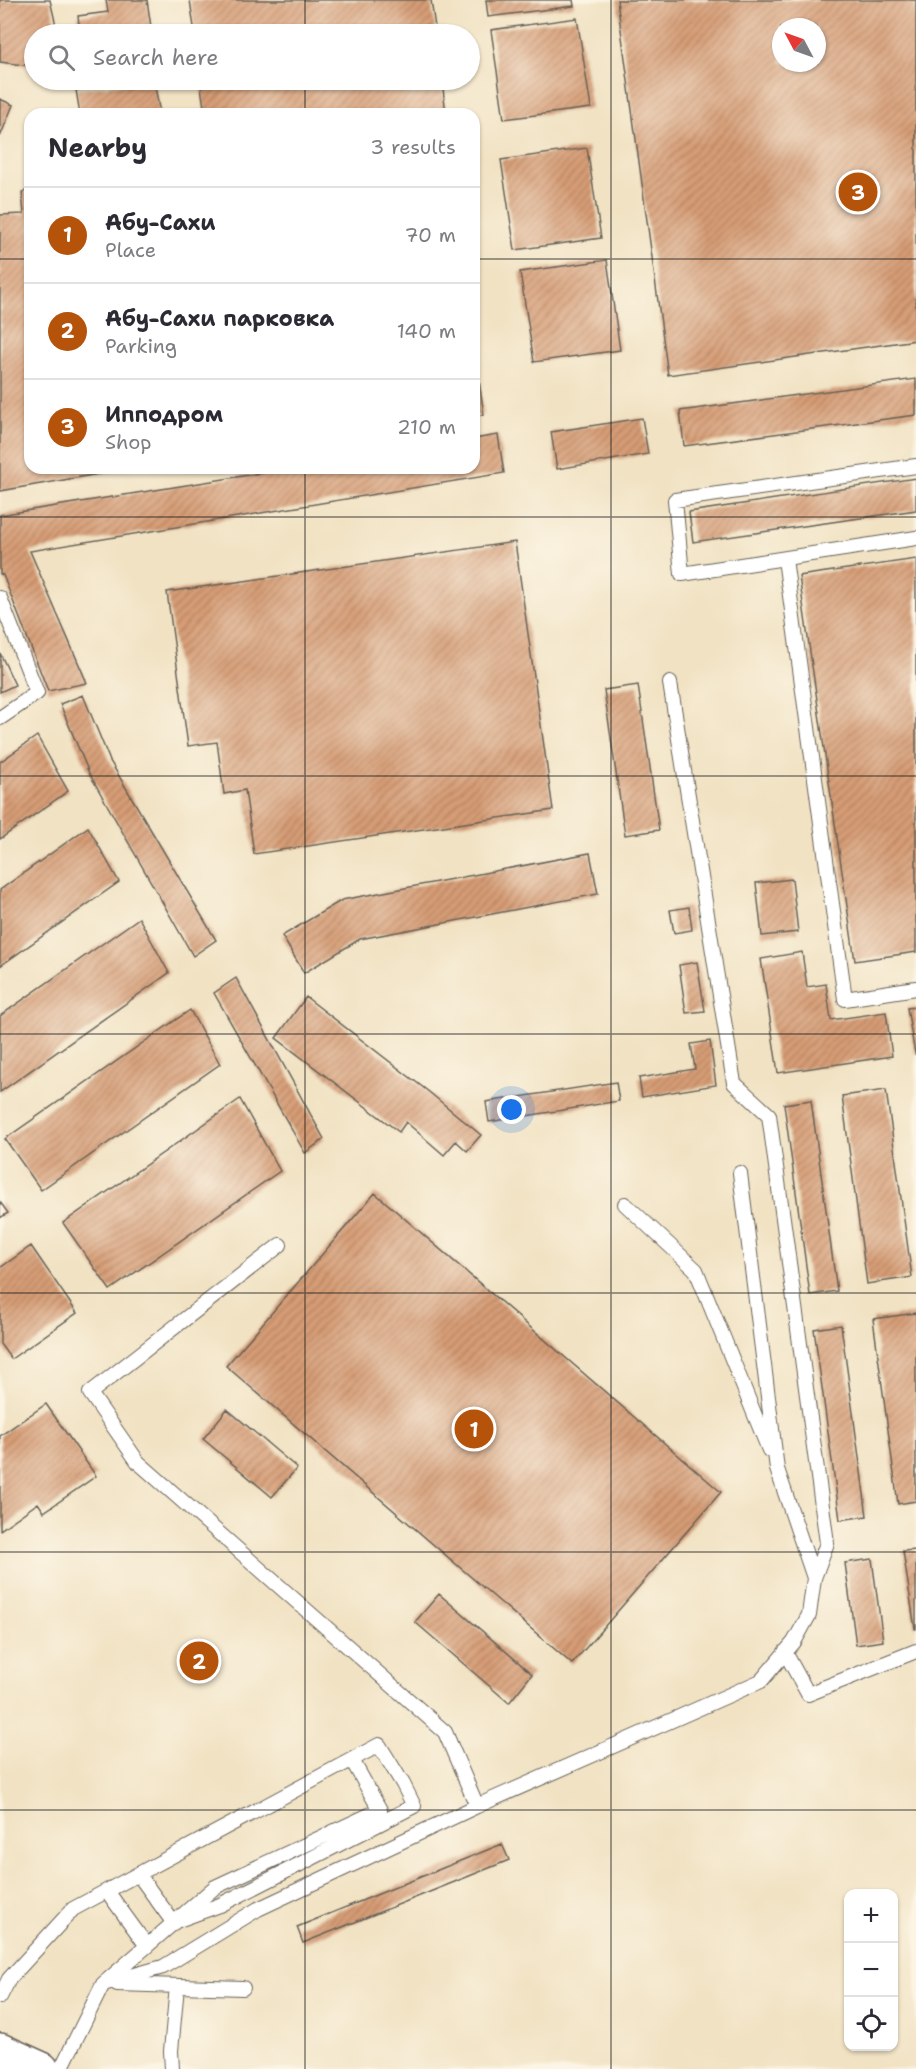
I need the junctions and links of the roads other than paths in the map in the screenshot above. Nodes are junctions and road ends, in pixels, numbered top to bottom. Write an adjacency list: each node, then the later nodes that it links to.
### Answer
1 (916, 466): 3 (lane)
2 (916, 538): 3 (lane)
3 (785, 559): 7 (lane)
4 (0, 598): 6 (lane)
5 (670, 683): 12 (lane)
6 (0, 718)
7 (916, 987)
8 (740, 1173): 11 (lane)
9 (625, 1204): 11 (lane)
10 (280, 1245): 16 (lane)
11 (777, 1469): 12 (lane)
12 (814, 1578): 14 (lane)
13 (916, 1651): 14 (lane)
14 (785, 1652): 16 (lane)
15 (352, 1760): 17 (lane); 19 (lane); 19 (lane)
16 (477, 1806): 21 (lane)
17 (138, 1874): 18 (lane); 19 (lane)
18 (107, 1891): 20 (lane); 24 (lane)
19 (173, 1922): 20 (lane)
20 (147, 1946): 21 (lane)
21 (103, 1984): 22 (lane); 27 (lane)
22 (177, 1986): 23 (lane); 28 (lane)
23 (243, 1988)
24 (0, 1997)
25 (0, 2050): 26 (street)
26 (42, 2069)
27 (61, 2069)
28 (172, 2069)

